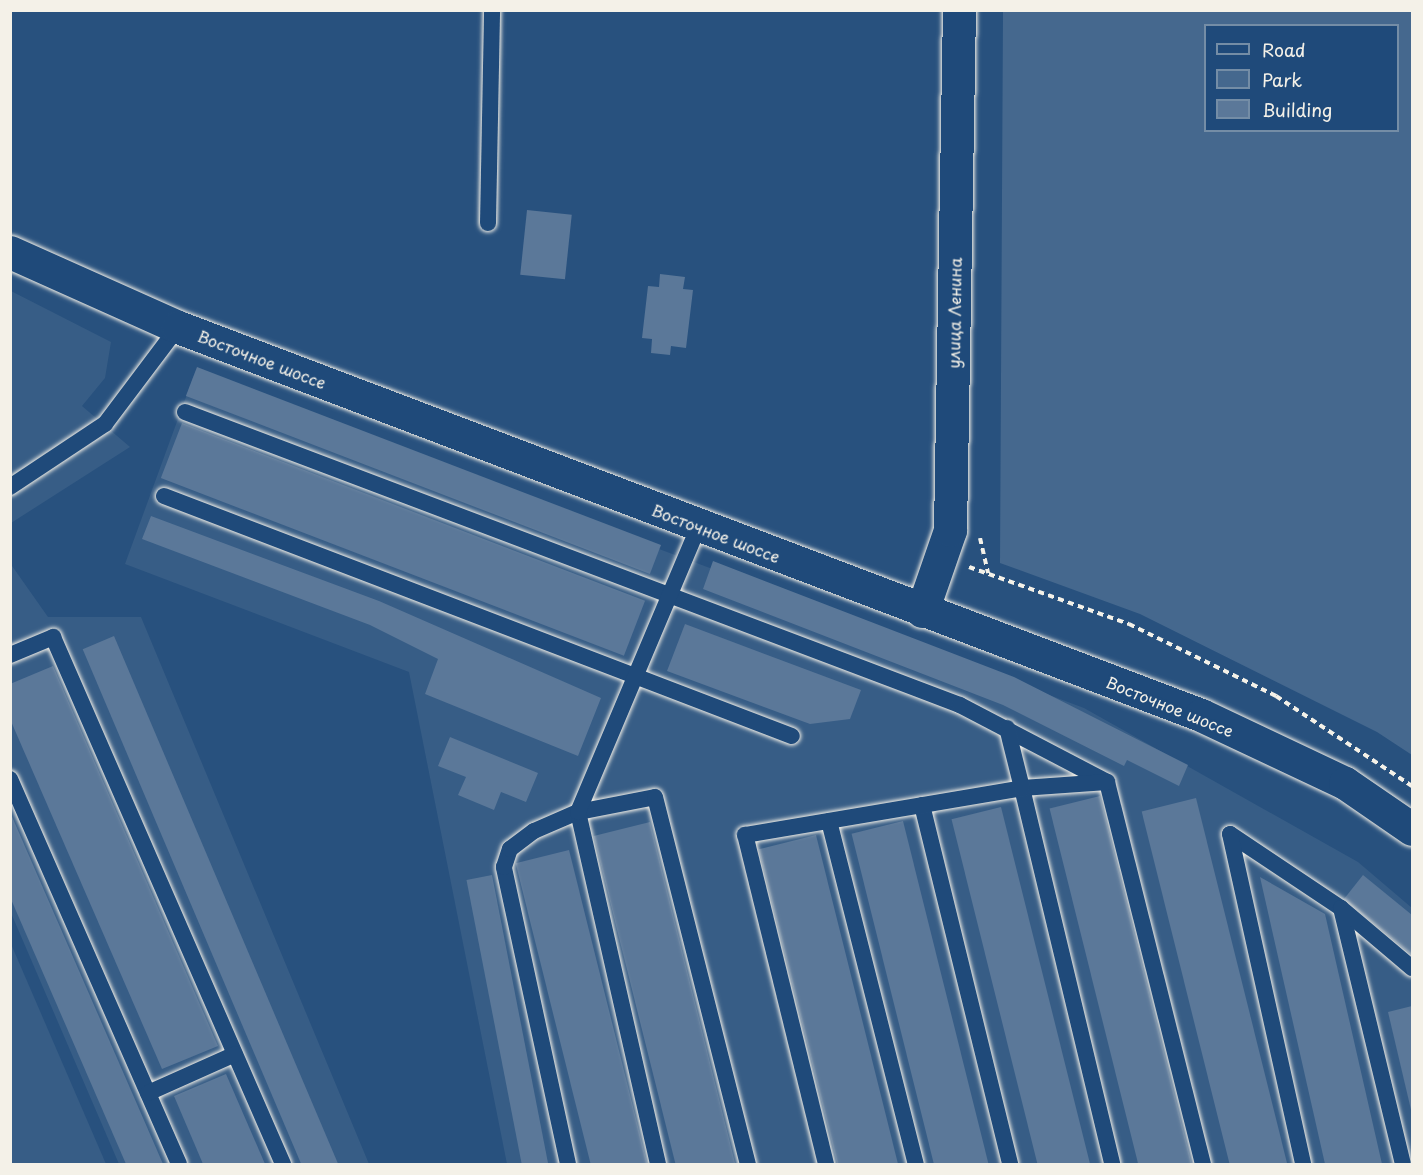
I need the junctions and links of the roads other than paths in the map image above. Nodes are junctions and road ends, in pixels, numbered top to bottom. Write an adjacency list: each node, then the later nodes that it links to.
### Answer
1 (492, 10): 3 (lane)
2 (959, 10): 11 (main road, улица Ленина)
3 (488, 223)
4 (10, 252): 5 (main road, Восточное шоссе)
5 (178, 327): 7 (lane); 9 (main road, Восточное шоссе)
6 (185, 412): 10 (lane)
7 (10, 487)
8 (164, 496): 13 (lane)
9 (699, 526): 10 (lane); 11 (main road, Восточное шоссе)
10 (670, 595): 13 (lane); 14 (lane)
11 (922, 611): 22 (main road, Восточное шоссе)
12 (10, 655): 25 (lane)
13 (636, 676): 15 (lane); 20 (lane)
14 (1007, 728): 17 (lane); 18 (lane)
15 (792, 736)
16 (10, 779): 26 (lane)
17 (1107, 782): 18 (lane); 36 (lane)
18 (1022, 788): 19 (lane); 35 (lane)
19 (922, 805): 21 (lane); 34 (lane)
20 (578, 812): 29 (lane); 30 (lane); 31 (lane)
21 (829, 821): 32 (lane); 33 (lane)
22 (1413, 829)
23 (1341, 908): 24 (lane); 37 (lane); 38 (lane)
24 (1413, 968)
25 (235, 1054): 26 (lane); 28 (lane)
26 (148, 1093): 27 (lane)
27 (179, 1164)
28 (283, 1164)
29 (568, 1164)
30 (658, 1164)
31 (748, 1164)
32 (826, 1164)
33 (916, 1164)
34 (1010, 1164)
35 (1112, 1164)
36 (1203, 1164)
37 (1303, 1164)
38 (1403, 1164)

